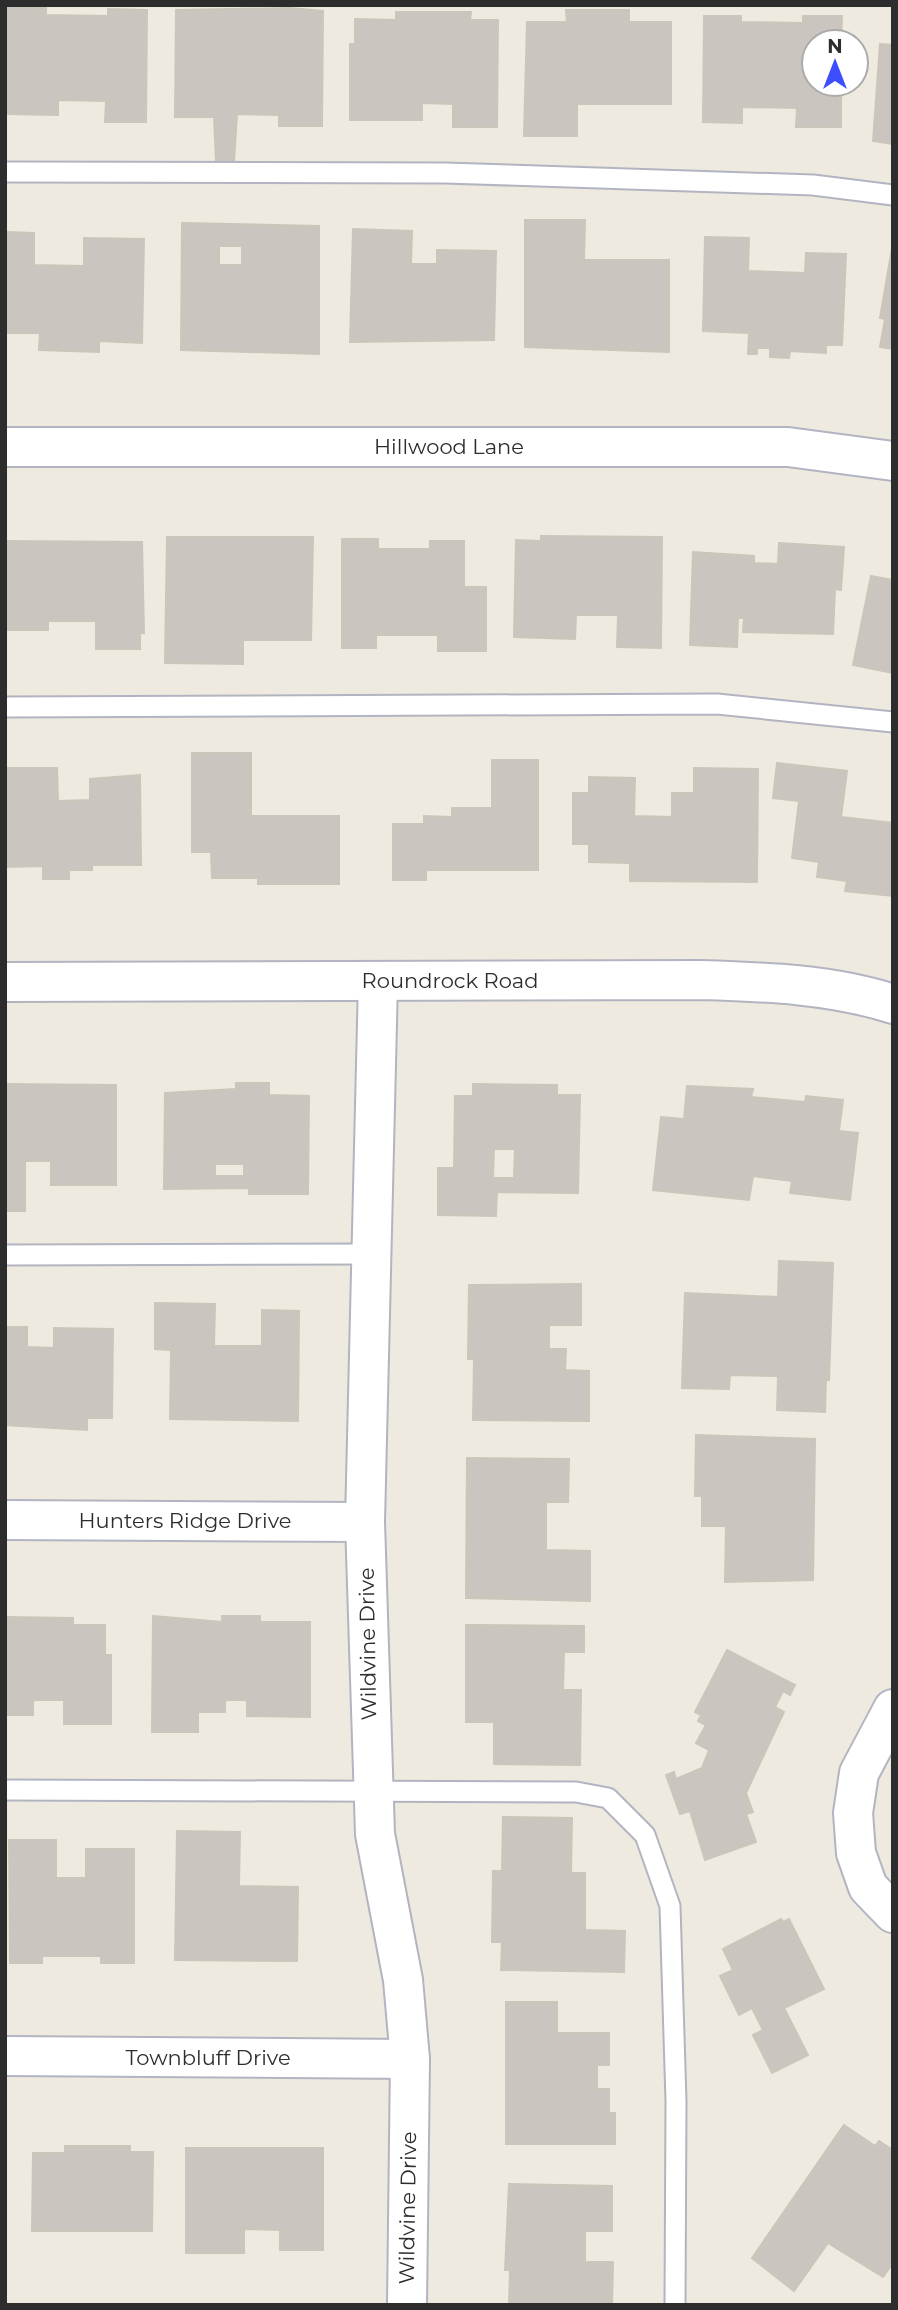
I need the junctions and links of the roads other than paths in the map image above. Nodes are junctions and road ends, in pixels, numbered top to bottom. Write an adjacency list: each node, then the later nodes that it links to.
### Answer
1 (5, 172): 2 (lane)
2 (893, 195)
3 (5, 447): 4 (street, Hillwood Lane)
4 (893, 461)
5 (5, 707): 6 (lane)
6 (893, 722)
7 (378, 981): 8 (street, Roundrock Road); 9 (street, Roundrock Road); 10 (street, Wildvine Drive)
8 (5, 982)
9 (893, 1004)
10 (372, 1254): 11 (lane); 13 (street, Wildvine Drive)
11 (5, 1255)
12 (5, 1520): 13 (street, Hunters Ridge Drive)
13 (365, 1522): 16 (street, Wildvine Drive)
14 (893, 1710): 17 (street)
15 (5, 1790): 16 (lane)
16 (372, 1793): 19 (street, Wildvine Drive); 21 (lane)
17 (893, 1913)
18 (5, 2056): 19 (street, Townbluff Drive)
19 (410, 2059): 20 (street, Wildvine Drive)
20 (407, 2305)
21 (675, 2305)

